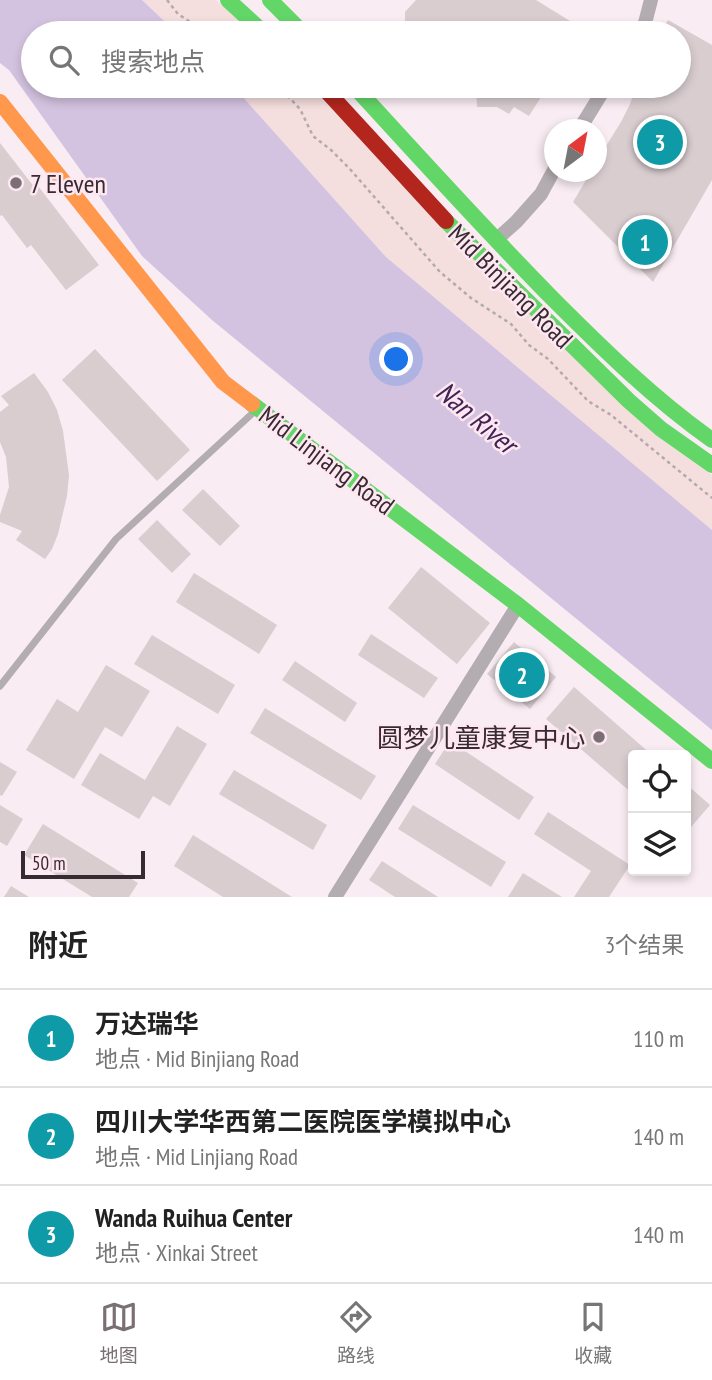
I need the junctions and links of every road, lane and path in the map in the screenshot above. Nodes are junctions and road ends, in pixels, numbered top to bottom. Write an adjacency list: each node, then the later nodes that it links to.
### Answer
1 (166, 0): 7 (path)
2 (228, 0): 8 (main road)
3 (245, 0): 9 (main road)
4 (270, 0): 10 (main road)
5 (287, 0): 11 (main road)
6 (651, 0): 12 (street)
7 (188, 21)
8 (251, 21)
9 (263, 21)
10 (291, 21)
11 (303, 21)
12 (646, 21)
13 (290, 98): 24 (path)
14 (333, 98): 23 (main road, Mid Binjiang Road)
15 (365, 98): 20 (main road, Mid Binjiang Road)
16 (599, 98): 18 (street)
17 (0, 102): 21 (main road, Mid Linjiang Road)
18 (586, 119)
19 (548, 182): 20 (street)
20 (496, 240): 22 (main road, Mid Binjiang Road)
21 (258, 408): 25 (main road, Mid Linjiang Road); 26 (lane)
22 (712, 440)
23 (712, 465)
24 (712, 498)
25 (519, 605): 27 (main road, Mid Linjiang Road); 28 (street)
26 (0, 686)
27 (712, 761)
28 (335, 897)

